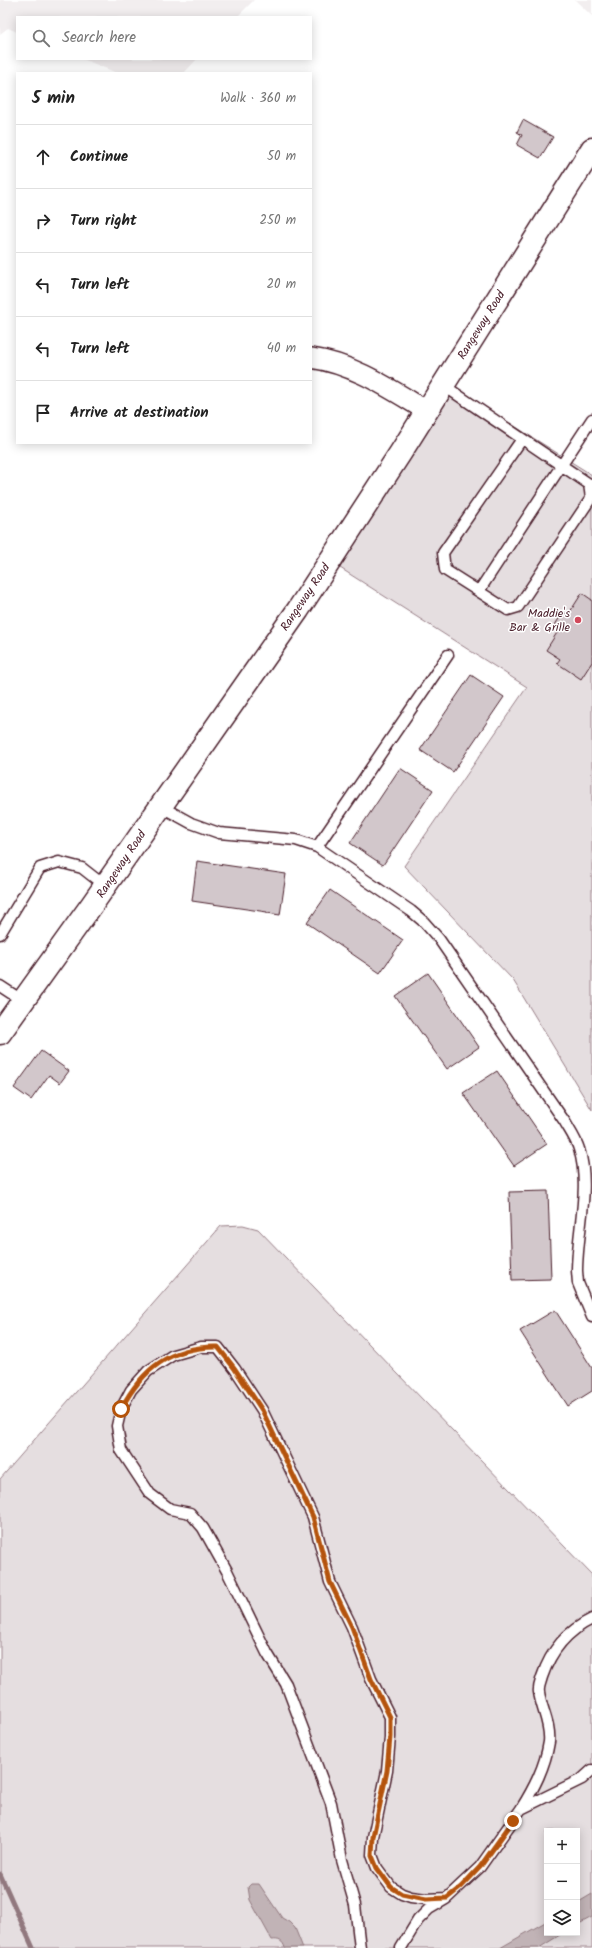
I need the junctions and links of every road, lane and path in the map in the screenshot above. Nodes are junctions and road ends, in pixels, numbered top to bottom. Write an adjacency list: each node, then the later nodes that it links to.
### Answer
1 (592, 149): 3 (street, Rangeway Road)
2 (312, 358): 4 (street)
3 (443, 385): 4 (street, Rangeway Road); 6 (lane)
4 (427, 411): 10 (street, Rangeway Road)
5 (592, 419): 7 (lane)
6 (522, 439): 7 (lane); 8 (lane)
7 (561, 465): 8 (lane); 8 (lane)
8 (479, 592)
9 (448, 655): 11 (lane)
10 (160, 806): 11 (lane); 12 (street, Rangeway Road)
11 (317, 847): 17 (lane)
12 (105, 886): 13 (lane); 15 (street, Rangeway Road)
13 (0, 934)
14 (0, 986): 15 (lane)
15 (23, 1001): 16 (street, Rangeway Road)
16 (0, 1033)
17 (592, 1317)
18 (592, 1619): 20 (lane)
19 (592, 1770): 20 (lane)
20 (521, 1809): 21 (lane)
21 (447, 1898): 22 (lane); 23 (lane)
22 (360, 1948)
23 (401, 1948)

